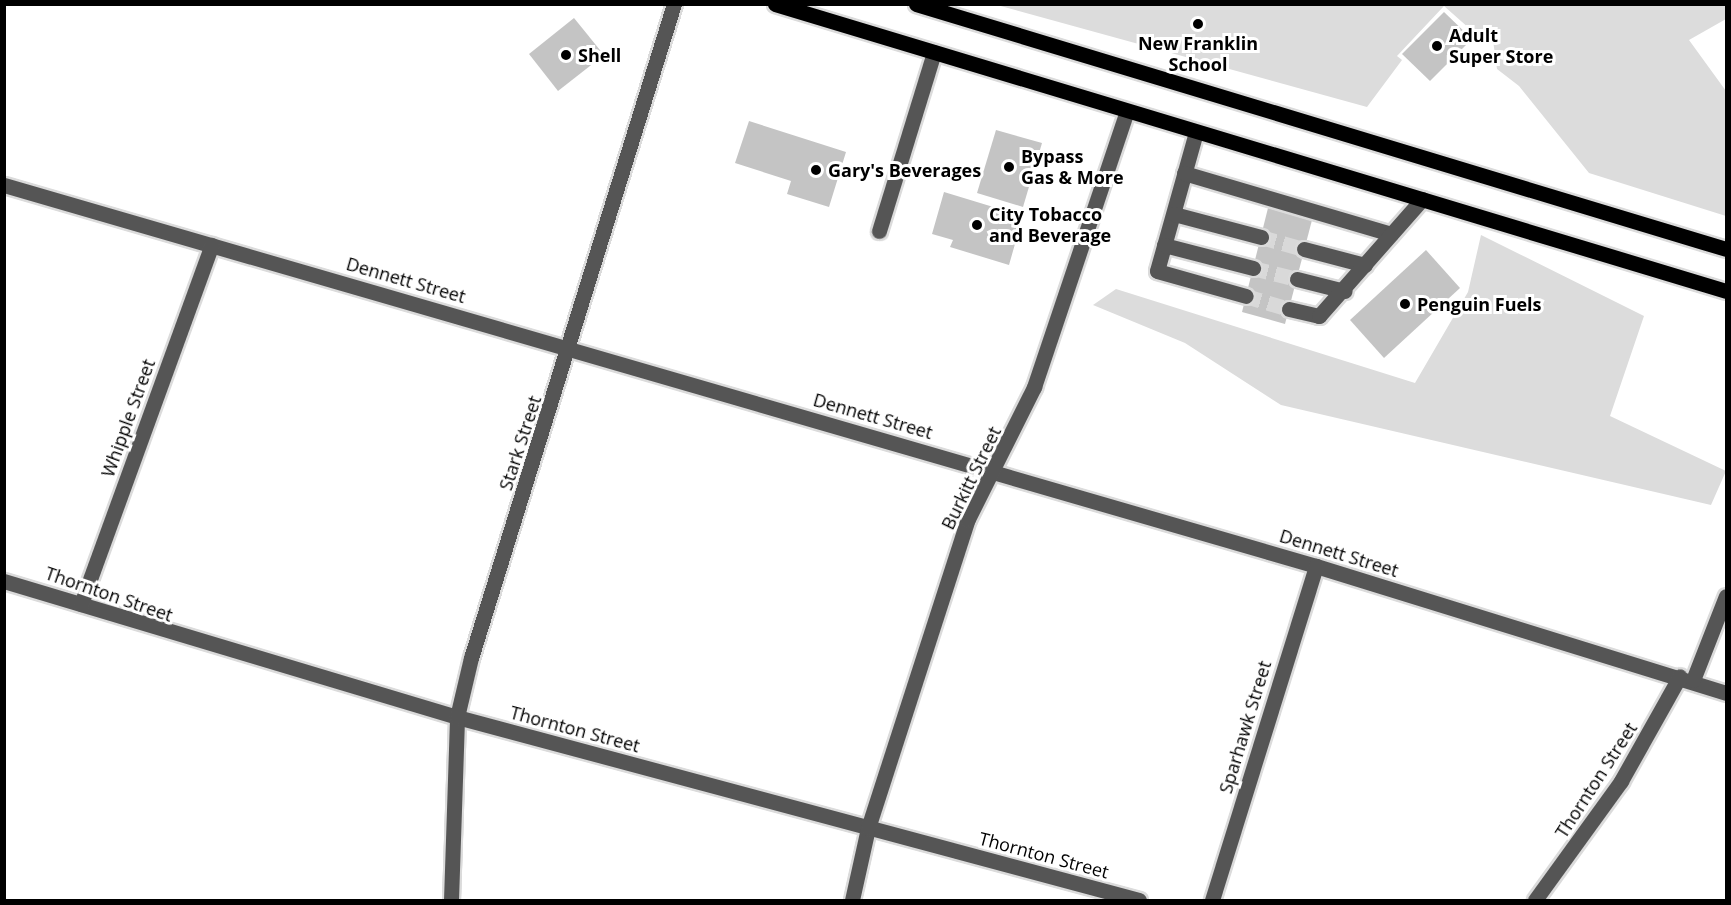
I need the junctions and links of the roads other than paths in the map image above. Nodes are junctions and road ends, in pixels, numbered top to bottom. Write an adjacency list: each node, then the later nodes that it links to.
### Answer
1 (674, 4): 25 (street, Stark Street)
2 (775, 4): 4 (main road)
3 (916, 4): 17 (main road)
4 (934, 52): 5 (main road); 11 (street)
5 (1127, 111): 6 (main road); 26 (street, Burkitt Street)
6 (1196, 132): 7 (street); 9 (main road)
7 (1184, 173): 10 (street); 12 (street)
8 (4, 185): 14 (street, Dennett Street)
9 (1422, 199): 12 (street); 22 (main road)
10 (1174, 214): 13 (street); 15 (street)
11 (879, 231)
12 (1391, 234): 18 (street)
13 (1261, 237)
14 (212, 245): 25 (street, Dennett Street); 30 (street, Whipple Street)
15 (1164, 245): 19 (street); 23 (street)
16 (1304, 249): 18 (street)
17 (1726, 249)
18 (1365, 265): 21 (street)
19 (1253, 268)
20 (1297, 279): 21 (street)
21 (1344, 291): 24 (street)
22 (1726, 291)
23 (1246, 297)
24 (1289, 309)
25 (572, 347): 26 (street, Dennett Street); 33 (street, Stark Street)
26 (994, 473): 27 (street, Dennett Street); 34 (street, Burkitt Street)
27 (1316, 566): 31 (street, Dennett Street); 38 (street, Sparhawk Street)
28 (4, 581): 30 (street, Thornton Street)
29 (1726, 596): 31 (street, Thornton Street)
30 (81, 604): 33 (street, Thornton Street)
31 (1686, 678): 32 (street, Dennett Street); 39 (street, Thornton Street)
32 (1726, 693)
33 (458, 717): 34 (street, Thornton Street); 35 (street, Stark Street)
34 (868, 828): 36 (street, Burkitt Street); 37 (street, Thornton Street)
35 (450, 900)
36 (852, 900)
37 (1139, 900)
38 (1212, 900)
39 (1535, 900)

